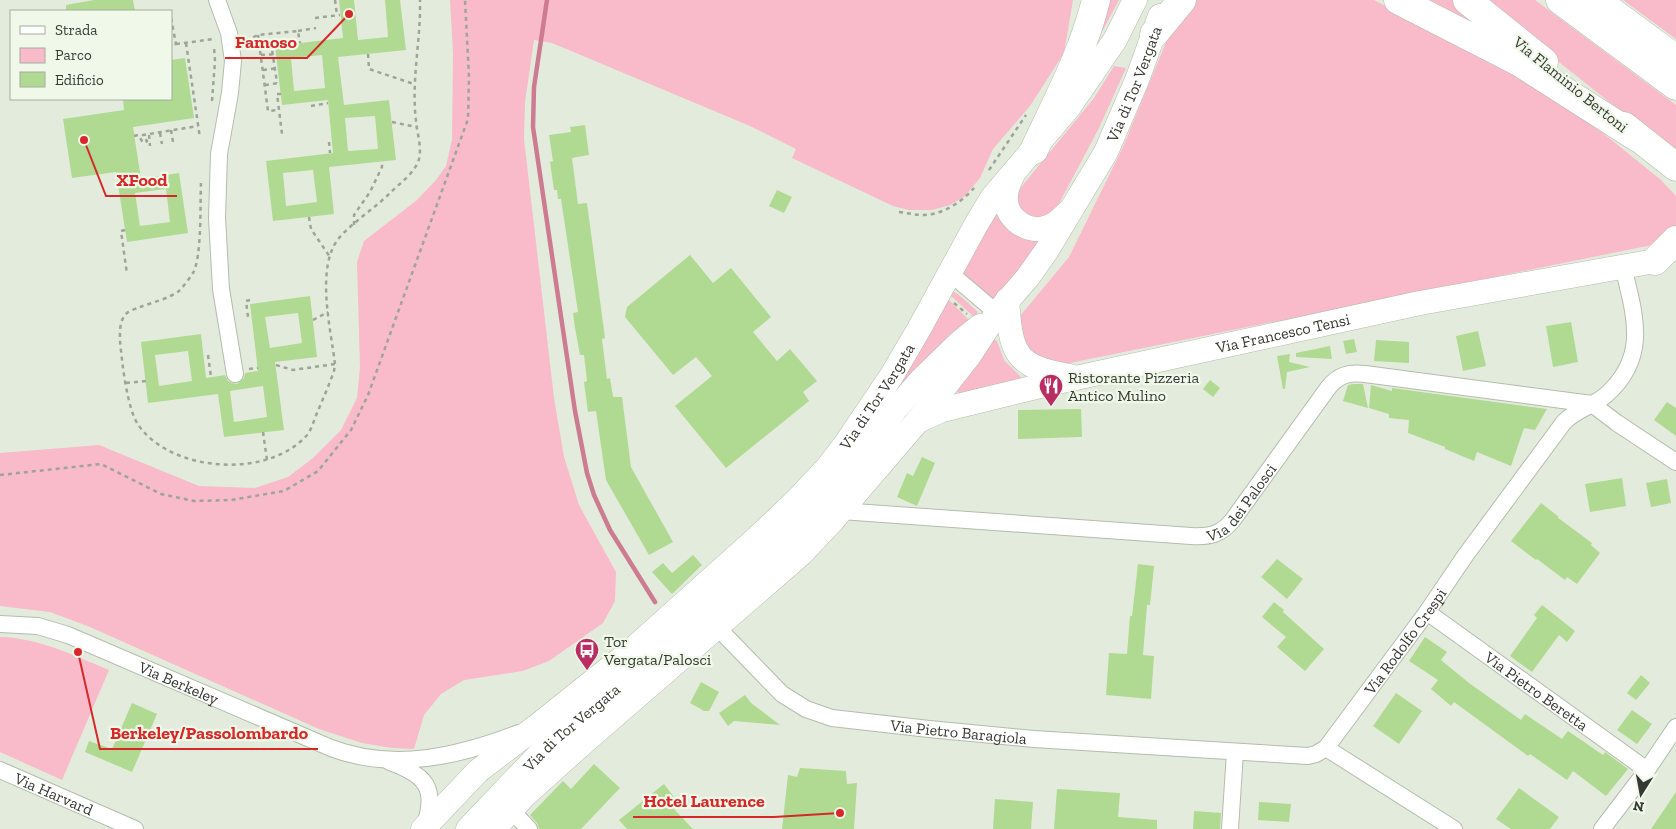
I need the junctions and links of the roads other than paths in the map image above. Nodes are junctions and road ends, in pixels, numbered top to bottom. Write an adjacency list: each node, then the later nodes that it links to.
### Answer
1 (216, 0): 22 (street)
2 (1096, 0): 14 (highway)
3 (1135, 0): 14 (main road, Via di Tor Vergata)
4 (1166, 0): 10 (main road, Via di Tor Vergata)
5 (1182, 0): 10 (highway)
6 (1398, 0): 13 (highway)
7 (1467, 0): 13 (highway, Via Flaminio Bertoni)
8 (1560, 0): 12 (highway)
9 (1596, 0): 11 (highway)
10 (1154, 34): 16 (main road, Via di Tor Vergata)
11 (1676, 59)
12 (1676, 86)
13 (1638, 138): 15 (highway, Via Flaminio Bertoni)
14 (1027, 157): 16 (main road); 20 (main road, Via di Tor Vergata)
15 (1673, 166)
16 (1076, 200): 21 (main road, Via di Tor Vergata)
17 (1676, 240): 18 (highway)
18 (1666, 259): 19 (main road, Via Francesco Tensi)
19 (1623, 266): 23 (main road, Via Francesco Tensi); 24 (street, Via Rodolfo Crespi)
20 (950, 273): 21 (street); 31 (main road, Via di Tor Vergata)
21 (1002, 307): 23 (main road); 25 (main road, Via di Tor Vergata); 41 (main road, Via di Tor Vergata)
22 (235, 374)
23 (1079, 378): 25 (main road, Via Francesco Tensi)
24 (1592, 404): 26 (street); 27 (street, Via dei Palosci); 28 (street, Via Rodolfo Crespi)
25 (916, 422): 27 (main road, Via di Tor Vergata)
26 (1676, 462)
27 (841, 511): 30 (main road, Via di Tor Vergata)
28 (1427, 612): 33 (street, Via Rodolfo Crespi); 37 (street, Via Pietro Beretta)
29 (0, 624): 35 (street, Via Berkeley)
30 (716, 626): 34 (street, Via Pietro Baragiola); 38 (main road, Via di Tor Vergata)
31 (537, 726): 35 (street, Via Berkeley); 39 (main road, Via di Tor Vergata)
32 (1676, 728): 37 (street)
33 (1326, 748): 34 (street); 45 (street)
34 (1235, 752): 44 (street)
35 (383, 760): 39 (street, Via Berkeley)
36 (0, 770): 40 (street, Via Harvard)
37 (1646, 770): 46 (street)
38 (511, 810): 42 (main road, Via di Tor Vergata); 43 (street)
39 (430, 828)
40 (135, 829)
41 (468, 829)
42 (494, 829)
43 (529, 829)
44 (1230, 829)
45 (1454, 829)
46 (1602, 829)

